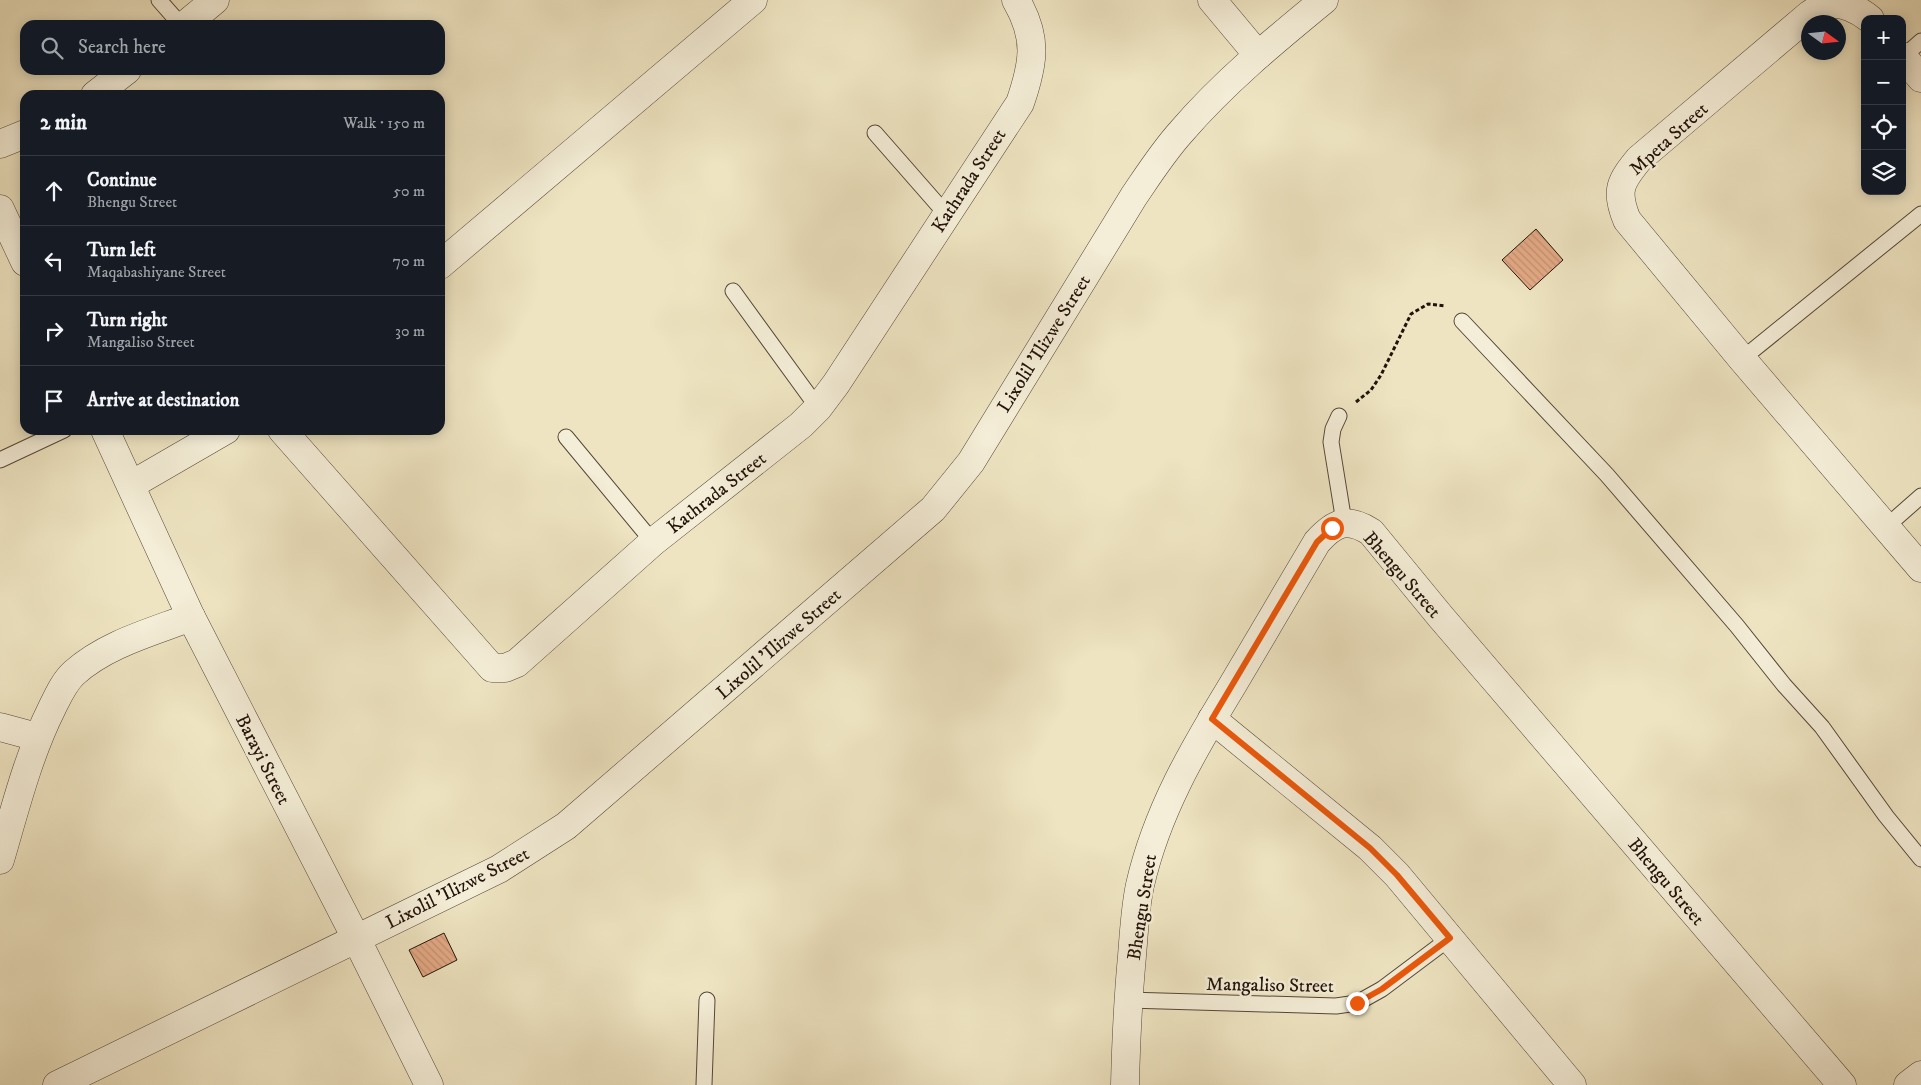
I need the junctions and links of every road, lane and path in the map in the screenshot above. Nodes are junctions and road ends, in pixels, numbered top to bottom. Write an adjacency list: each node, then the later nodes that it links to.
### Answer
1 (159, 0): 8 (lane)
2 (215, 0): 9 (street)
3 (753, 0): 24 (street)
4 (1016, 0): 21 (street, Kathrada Street)
5 (1212, 0): 12 (street)
6 (1324, 0): 12 (street, Lixolil 'Ilizwe Street)
7 (1865, 15): 27 (street, Mpeta Street)
8 (177, 20)
9 (191, 20)
10 (1921, 41): 11 (lane)
11 (1906, 53)
12 (1258, 55): 48 (street, Lixolil 'Ilizwe Street)
13 (1905, 60): 15 (street)
14 (121, 75): 16 (street)
15 (1921, 78)
16 (101, 90)
17 (875, 133): 21 (lane)
18 (20, 136): 19 (street)
19 (0, 144)
20 (1, 214): 23 (street)
21 (946, 214): 28 (street, Kathrada Street)
22 (1921, 214): 27 (lane)
23 (20, 252)
24 (445, 262)
25 (733, 291): 28 (lane)
26 (1462, 321): 29 (path); 46 (lane)
27 (1742, 359): 39 (street, Mpeta Street)
28 (818, 408): 40 (street, Kathrada Street)
29 (1339, 416): 38 (lane)
30 (53, 435): 35 (lane)
31 (107, 435): 36 (street, Barayi Street)
32 (217, 435): 36 (street)
33 (286, 435): 40 (street, Kathrada Street)
34 (566, 437): 40 (lane)
35 (0, 460)
36 (130, 485): 42 (street, Barayi Street)
37 (1921, 496): 39 (lane)
38 (1344, 522): 43 (street, Bhengu Street); 58 (street, Bhengu Street)
39 (1886, 527): 41 (street, Mpeta Street)
40 (653, 542)
41 (1921, 568)
42 (191, 617): 45 (street); 48 (street, Barayi Street)
43 (1212, 719): 49 (street); 51 (street, Bhengu Street)
44 (0, 727): 45 (street)
45 (37, 737): 47 (street)
46 (1921, 859)
47 (0, 860)
48 (356, 938): 53 (street, Lixolil 'Ilizwe Street); 54 (street, Barayi Street)
49 (1450, 938): 51 (lane, Mangaliso Street); 57 (street)
50 (707, 1000): 55 (lane)
51 (1128, 1000): 56 (street, Bhengu Street)
52 (1921, 1074): 59 (street)
53 (57, 1085)
54 (429, 1085)
55 (704, 1085)
56 (1125, 1085)
57 (1572, 1085)
58 (1842, 1085)
59 (1908, 1085)

